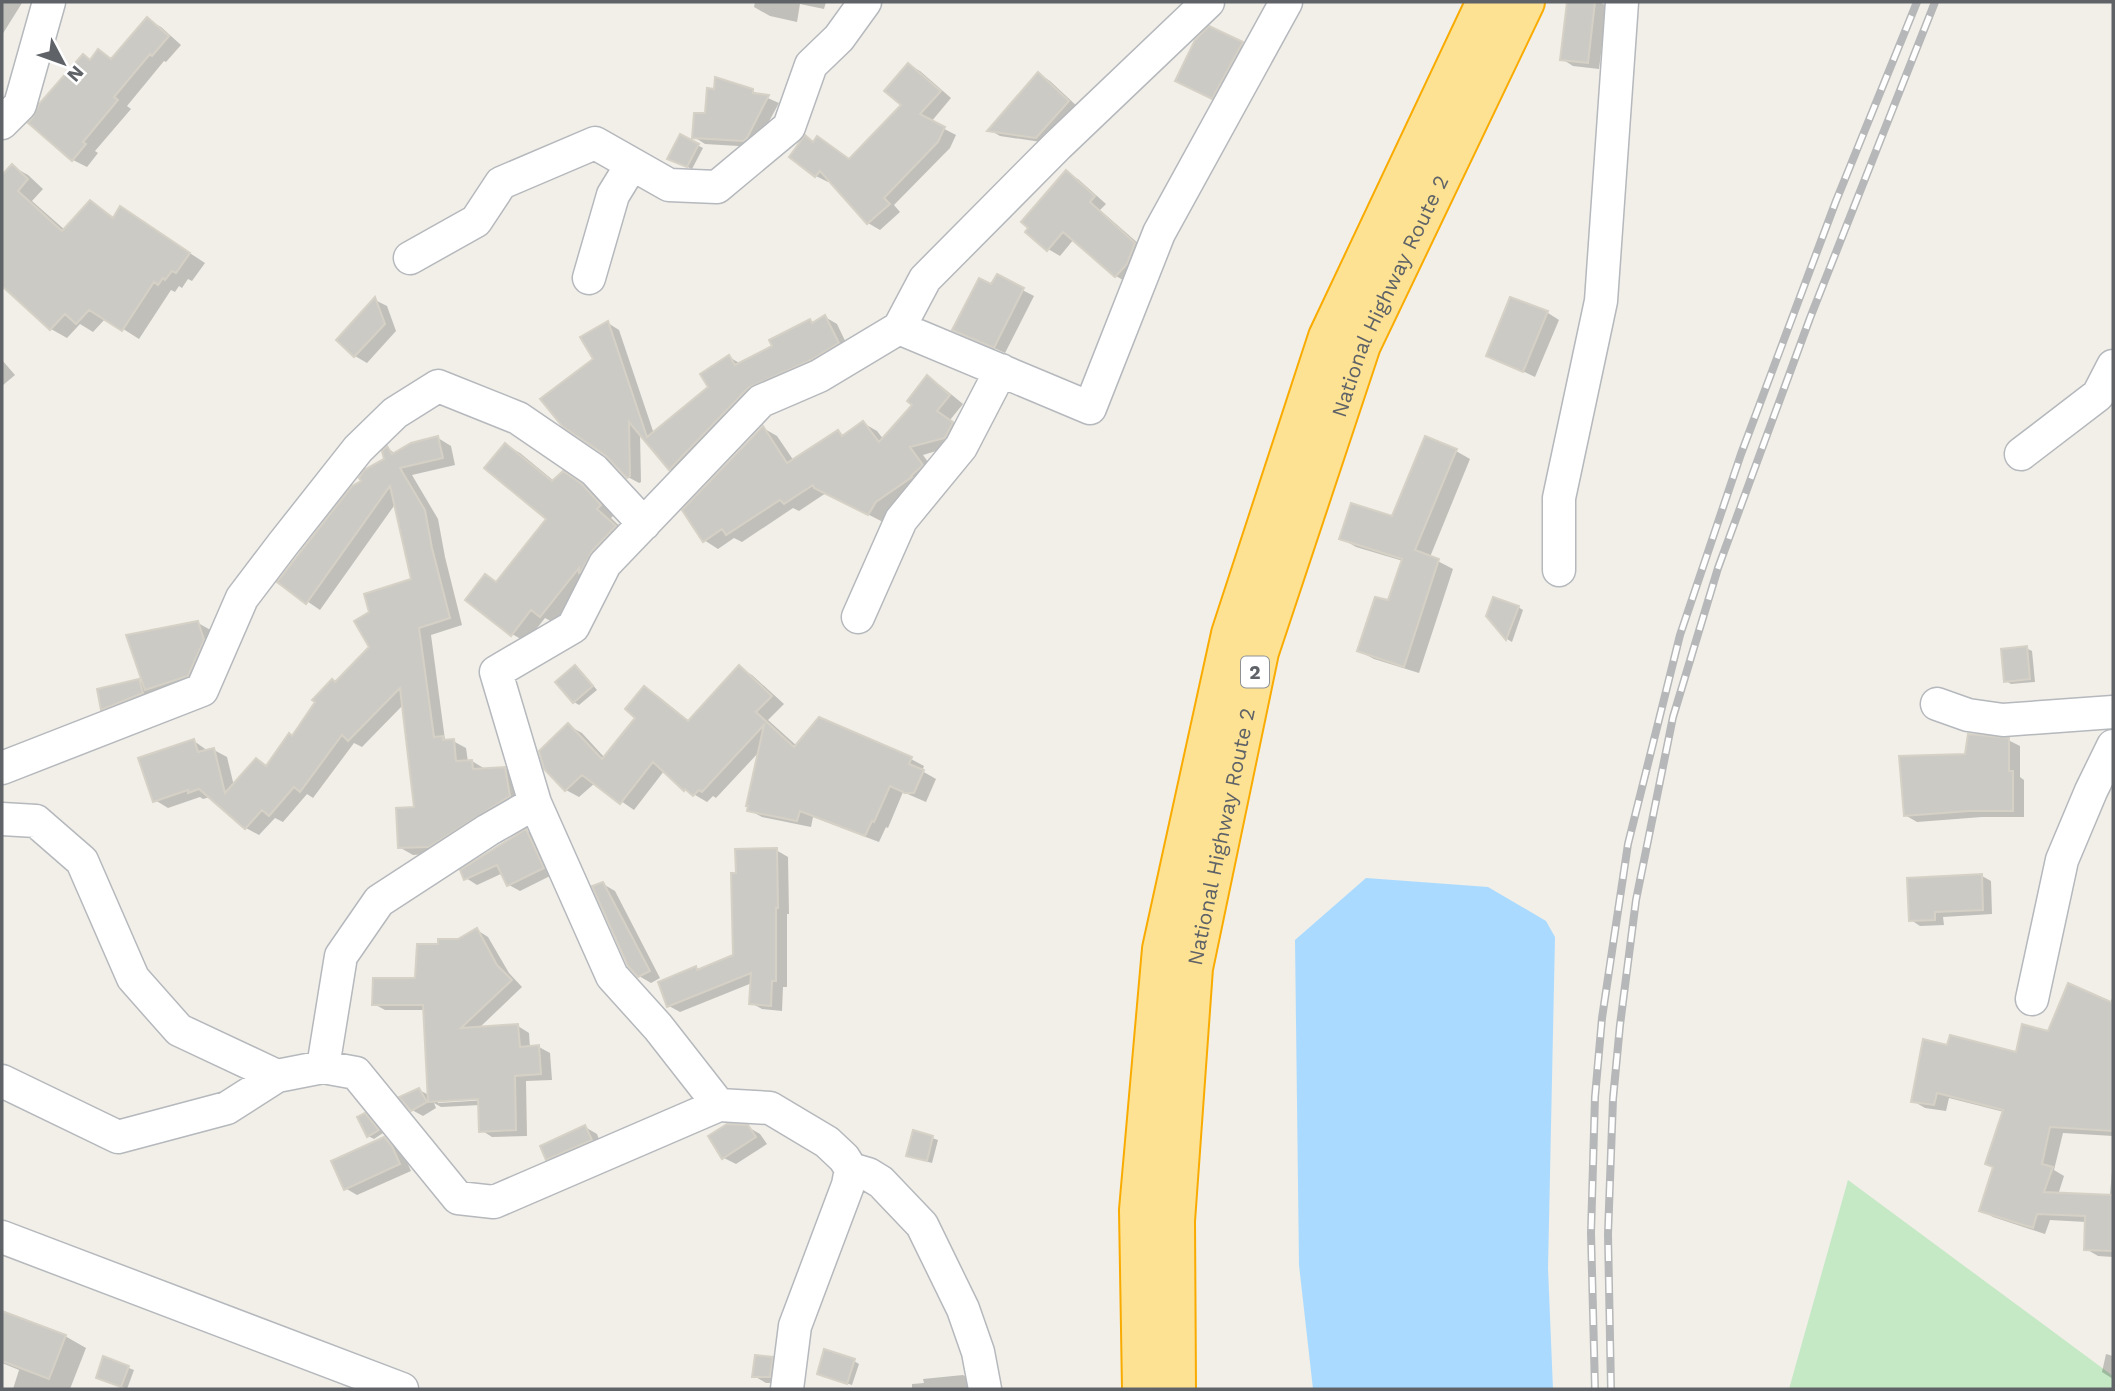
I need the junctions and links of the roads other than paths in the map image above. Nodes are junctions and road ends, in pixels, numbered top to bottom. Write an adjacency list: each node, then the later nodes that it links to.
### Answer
1 (49, 2): 8 (street)
2 (865, 2): 9 (street)
3 (1208, 2): 12 (street)
4 (1286, 2): 14 (street)
5 (1486, 2): 35 (highway, National Highway Route 2 / 2)
6 (1525, 2): 36 (highway, National Highway Route 2 / 2)
7 (1622, 2): 17 (street)
8 (2, 123)
9 (632, 164): 10 (street); 11 (street)
10 (410, 258)
11 (589, 278)
12 (899, 328): 14 (street); 16 (street)
13 (2113, 366): 15 (street)
14 (1001, 370): 18 (street)
15 (2021, 454)
16 (644, 524): 22 (street); 23 (street)
17 (1559, 570)
18 (858, 617)
19 (1937, 705): 20 (street)
20 (2113, 712)
21 (2113, 746): 25 (street)
22 (2, 768)
23 (535, 803): 26 (street); 29 (street)
24 (2, 819): 27 (street)
25 (2032, 999)
26 (323, 1067): 27 (street); 29 (street)
27 (277, 1076): 28 (street)
28 (2, 1081)
29 (719, 1105): 30 (street)
30 (851, 1169): 33 (street); 34 (street)
31 (2, 1237): 32 (street)
32 (402, 1389)
33 (787, 1389)
34 (985, 1389)
35 (1142, 1389)
36 (1176, 1389)

